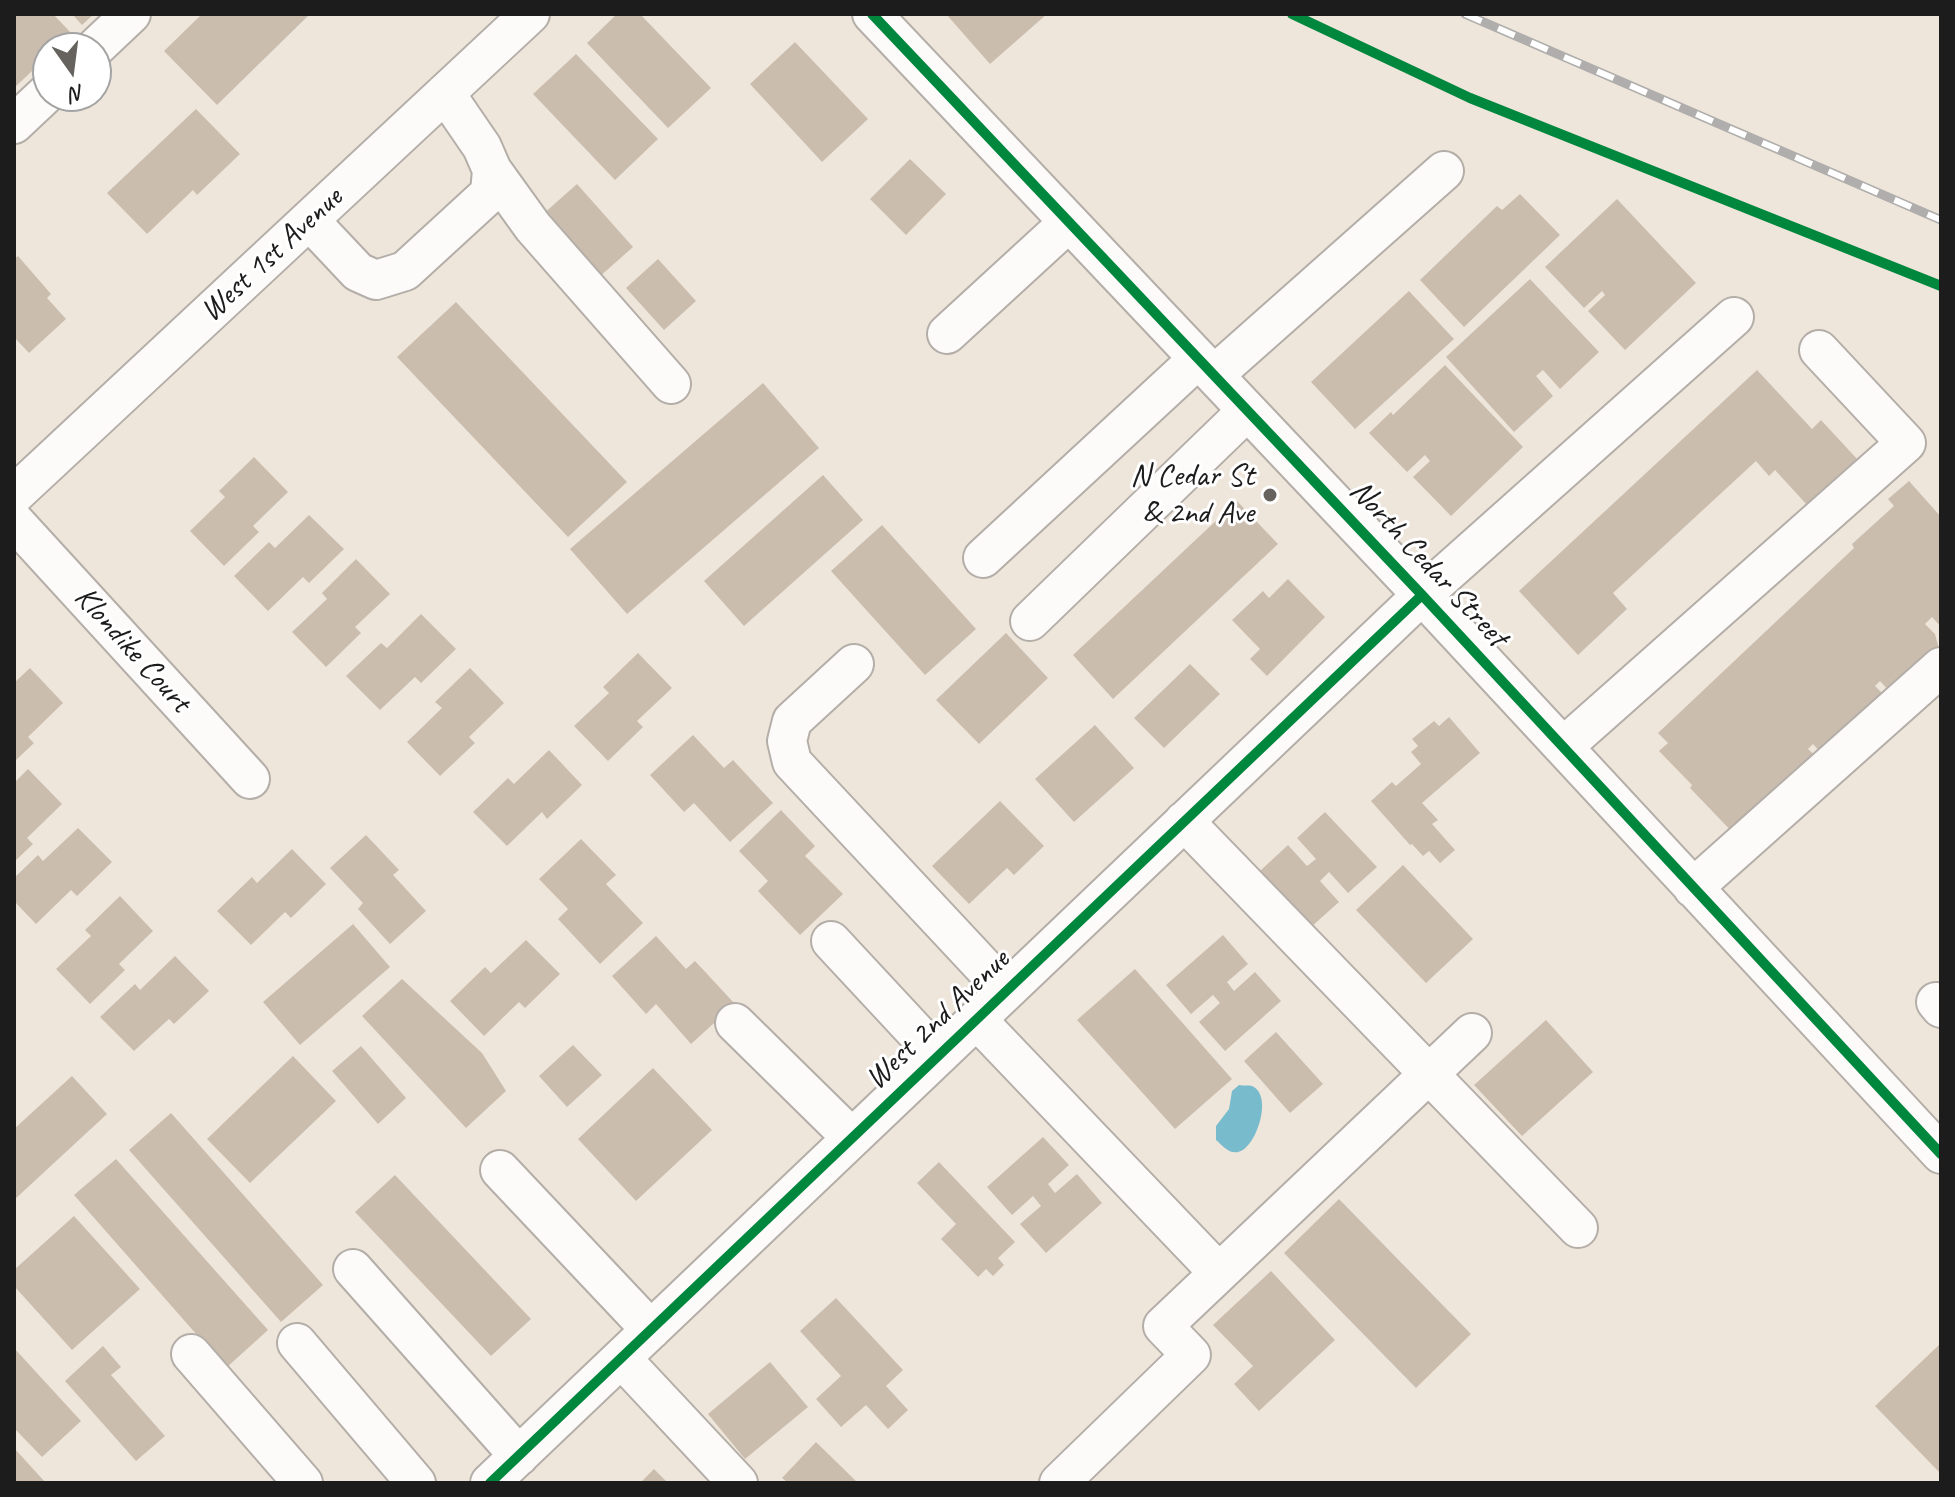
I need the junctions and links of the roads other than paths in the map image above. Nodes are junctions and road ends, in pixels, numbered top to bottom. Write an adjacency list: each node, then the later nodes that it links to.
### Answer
1 (131, 14): 4 (street)
2 (530, 14): 5 (street, West 1st Avenue)
3 (872, 14): 11 (street, North Cedar Street)
4 (112, 32)
5 (445, 93): 8 (street); 10 (street, West 1st Avenue)
6 (32, 107): 7 (street)
7 (14, 124)
8 (492, 170): 10 (street); 16 (street)
9 (1444, 171): 15 (street)
10 (309, 220): 18 (street, West 1st Avenue)
11 (1069, 222): 13 (street); 15 (street, North Cedar Street)
12 (1734, 317): 21 (street, West 2nd Avenue)
13 (947, 334)
14 (1819, 350): 25 (street)
15 (1206, 367): 17 (street, North Cedar Street); 20 (street)
16 (671, 384)
17 (1247, 411): 21 (street, North Cedar Street); 22 (street)
18 (14, 495)
19 (14, 521): 26 (street, Klondike Court)
20 (983, 558)
21 (1422, 595): 25 (street, North Cedar Street); 27 (street, West 2nd Avenue)
22 (1030, 621)
23 (854, 664): 30 (street)
24 (1941, 667): 28 (street)
25 (1563, 747): 28 (street, North Cedar Street)
26 (250, 779)
27 (1184, 821): 30 (street, West 2nd Avenue); 35 (street)
28 (1693, 888): 36 (street, North Cedar Street)
29 (831, 941): 34 (street)
30 (1006, 991): 31 (street, West 2nd Avenue)
31 (977, 1020): 34 (street, West 2nd Avenue); 41 (street)
32 (735, 1023): 37 (street)
33 (1472, 1033): 35 (street)
34 (938, 1056): 37 (street, West 2nd Avenue)
35 (1428, 1074): 39 (street); 41 (street)
36 (1933, 1130)
37 (852, 1138): 42 (street, West 2nd Avenue)
38 (500, 1170): 42 (street)
39 (1578, 1228)
40 (353, 1269): 46 (street)
41 (1218, 1272): 51 (street)
42 (651, 1330): 45 (street, West 2nd Avenue)
43 (297, 1343): 48 (street)
44 (191, 1354): 47 (street)
45 (621, 1358): 46 (street, West 2nd Avenue); 50 (street)
46 (519, 1456): 49 (street, West 2nd Avenue)
47 (303, 1483)
48 (416, 1483)
49 (490, 1483)
50 (738, 1483)
51 (1059, 1483)

